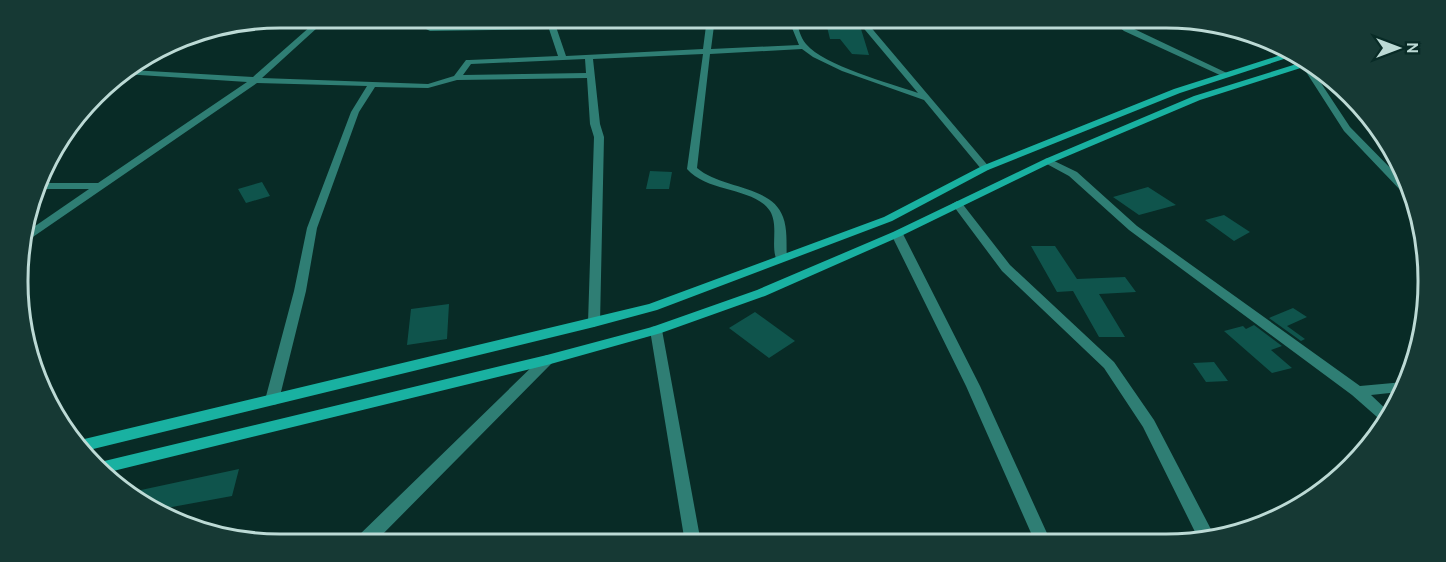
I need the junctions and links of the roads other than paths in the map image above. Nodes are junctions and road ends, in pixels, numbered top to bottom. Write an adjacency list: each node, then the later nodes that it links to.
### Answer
1 (313, 28): 20 (street)
2 (430, 28): 3 (street)
3 (492, 28)
4 (554, 28): 13 (street)
5 (709, 28): 10 (street)
6 (795, 28): 9 (street)
7 (868, 28): 22 (street)
8 (1126, 28): 16 (street)
9 (805, 47): 10 (street); 22 (street)
10 (705, 54): 11 (street); 31 (street)
11 (589, 57): 13 (street); 17 (street)
12 (1282, 57): 16 (street)
13 (563, 58): 18 (street)
14 (1298, 66): 23 (street)
15 (139, 73): 20 (street)
16 (1225, 74): 24 (street)
17 (590, 75): 18 (street); 32 (street)
18 (456, 78): 21 (street)
19 (1315, 78): 25 (street)
20 (255, 80): 21 (street); 27 (street)
21 (372, 85): 37 (street)
22 (924, 98): 24 (street)
23 (1047, 161): 28 (street); 36 (street)
24 (985, 168): 31 (street)
25 (1396, 180)
26 (47, 186): 27 (street)
27 (100, 186): 29 (street)
28 (957, 204): 30 (street); 41 (street)
29 (33, 232)
30 (897, 234): 33 (street); 44 (street)
31 (781, 259): 32 (street)
32 (594, 323): 37 (street)
33 (656, 330): 34 (street); 43 (street)
34 (547, 360): 40 (street); 42 (street)
35 (1393, 388): 36 (street)
36 (1357, 391): 38 (street)
37 (272, 400): 39 (street)
38 (1381, 412)
39 (88, 444)
40 (109, 466)
41 (1204, 530)
42 (371, 534)
43 (691, 534)
44 (1040, 534)

